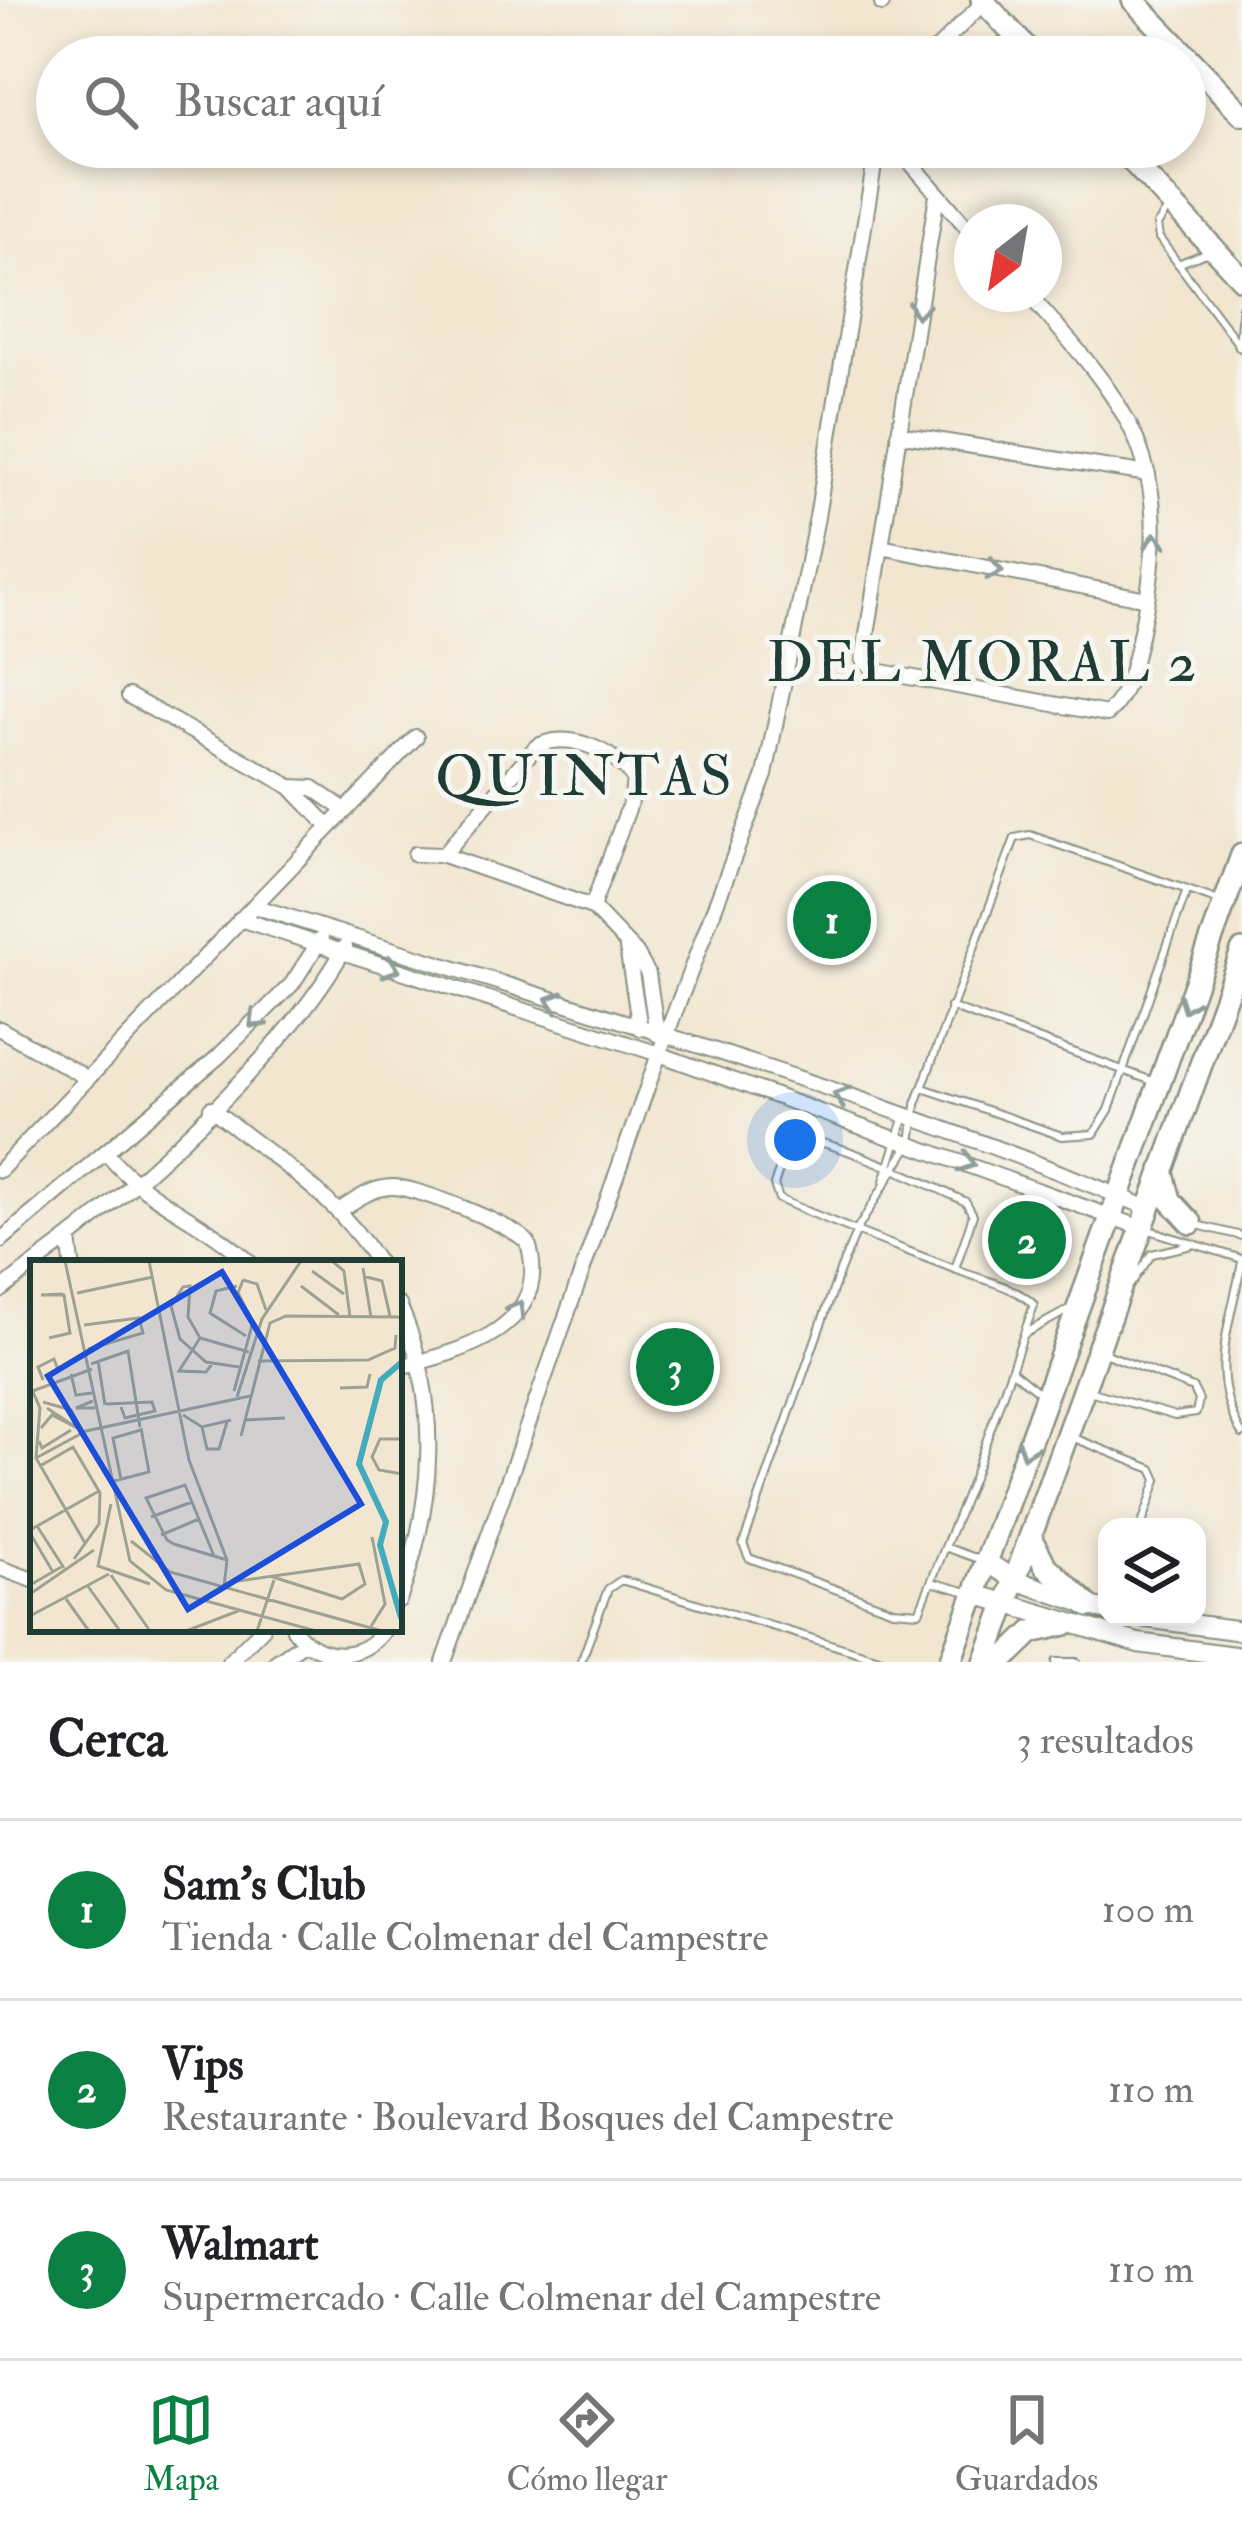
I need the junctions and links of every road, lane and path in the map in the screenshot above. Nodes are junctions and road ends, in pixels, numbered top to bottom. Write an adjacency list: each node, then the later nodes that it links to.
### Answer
1 (1132, 0): 5 (main road)
2 (983, 1): 3 (street); 4 (main road)
3 (949, 36)
4 (1016, 36)
5 (1167, 36)
6 (1206, 77): 7 (main road)
7 (1242, 114)
8 (873, 168): 46 (street)
9 (914, 168): 11 (street)
10 (1139, 168): 12 (main road)
11 (937, 195): 13 (street); 20 (street, one-way to 20)
12 (1172, 203): 14 (main road); 15 (lane)
13 (954, 213)
14 (1218, 248): 15 (lane); 16 (main road)
15 (1178, 264): 19 (lane)
16 (1242, 279)
17 (1242, 307): 19 (lane)
18 (1044, 312): 21 (street)
19 (1240, 348)
20 (898, 434): 21 (street); 22 (street)
21 (1148, 474): 23 (street, one-way to 21)
22 (880, 547): 23 (street, one-way to 23); 23 (street)
23 (1148, 599)
24 (129, 696): 26 (street)
25 (416, 737): 27 (street)
26 (291, 787): 27 (street); 28 (street)
27 (345, 810): 28 (street)
28 (329, 827): 34 (street)
29 (416, 854): 30 (street)
30 (443, 855): 35 (street); 35 (street)
31 (1242, 855): 33 (main road)
32 (1187, 890): 33 (lane); 43 (lane); 48 (lane)
33 (1224, 903): 50 (main road, one-way to 50)
34 (254, 906): 36 (street); 37 (street)
35 (592, 907): 40 (street)
36 (240, 919): 39 (street); 49 (street)
37 (326, 929): 38 (street); 39 (street)
38 (351, 936): 42 (street); 45 (street, one-way to 38)
39 (319, 944): 42 (street); 55 (street, one-way to 55)
40 (627, 948): 45 (street); 46 (street)
41 (1242, 951): 58 (main road)
42 (343, 952): 47 (street, one-way to 47); 52 (street)
43 (950, 1007): 48 (lane); 51 (lane)
44 (0, 1028): 49 (street)
45 (640, 1028): 46 (street)
46 (661, 1035): 47 (street); 53 (street, one-way to 46)
47 (659, 1054): 54 (street); 114 (street)
48 (1124, 1068): 50 (lane); 51 (lane)
49 (87, 1078): 57 (street)
50 (1159, 1083): 62 (main road)
51 (922, 1088): 53 (lane)
52 (211, 1108): 61 (street); 63 (street)
53 (912, 1115): 54 (lane); 54 (lane); 62 (street)
54 (904, 1140): 56 (lane); 59 (lane); 62 (street, one-way to 62)
55 (108, 1155): 61 (street); 69 (street)
56 (886, 1168): 59 (lane); 60 (lane); 65 (lane)
57 (0, 1170)
58 (1162, 1170): 64 (main road); 66 (main road)
59 (896, 1172): 60 (lane); 76 (lane)
60 (884, 1184): 65 (lane)
61 (133, 1185): 68 (street); 72 (street)
62 (1115, 1206): 64 (street); 79 (main road)
63 (340, 1210): 73 (street); 84 (street, one-way to 63)
64 (1145, 1218): 66 (lane); 66 (lane); 80 (main road)
65 (858, 1228): 76 (lane); 98 (lane)
66 (1191, 1234): 67 (lane); 74 (lane); 80 (lane)
67 (1242, 1236)
68 (69, 1239): 70 (street); 71 (street)
69 (0, 1240)
70 (40, 1260)
71 (72, 1260)
72 (246, 1260)
73 (376, 1260)
74 (1242, 1260): 78 (lane)
75 (30, 1267): 77 (street)
76 (956, 1270): 82 (lane)
77 (0, 1291)
78 (1238, 1297): 90 (lane)
79 (1078, 1304): 82 (lane); 88 (main road)
80 (1113, 1306): 83 (main road)
81 (402, 1314): 84 (street)
82 (1026, 1333): 86 (lane)
83 (1096, 1351): 87 (main road); 87 (lane)
84 (418, 1362): 85 (street); 99 (street)
85 (402, 1366)
86 (1011, 1370): 88 (lane); 93 (lane)
87 (1082, 1389): 89 (main road)
88 (1045, 1398): 94 (main road, one-way to 94)
89 (1066, 1435): 91 (lane); 92 (main road)
90 (1242, 1435)
91 (1145, 1518)
92 (1030, 1537): 97 (main road); 102 (main road)
93 (944, 1546): 94 (lane); 98 (lane)
94 (987, 1562): 97 (main road); 100 (main road)
95 (0, 1568): 96 (street)
96 (30, 1579)
97 (1015, 1580): 101 (main road); 102 (main road)
98 (931, 1582): 100 (lane)
99 (402, 1589)
100 (975, 1594): 101 (main road); 117 (main road)
101 (1006, 1605): 103 (main road); 118 (main road)
102 (1098, 1608)
103 (1066, 1624): 110 (main road); 119 (main road)
104 (1205, 1626): 105 (main road)
105 (1242, 1631)
106 (259, 1632): 112 (street)
107 (296, 1632): 109 (street)
108 (382, 1632): 109 (street)
109 (304, 1642): 113 (street)
110 (1171, 1656): 111 (main road)
111 (1242, 1658)
112 (229, 1662)
113 (276, 1662)
114 (444, 1662)
115 (581, 1662): 116 (lane)
116 (889, 1662)
117 (950, 1662)
118 (985, 1662)
119 (1001, 1662)
120 (1056, 1662): 121 (lane)
121 (1077, 1662)

